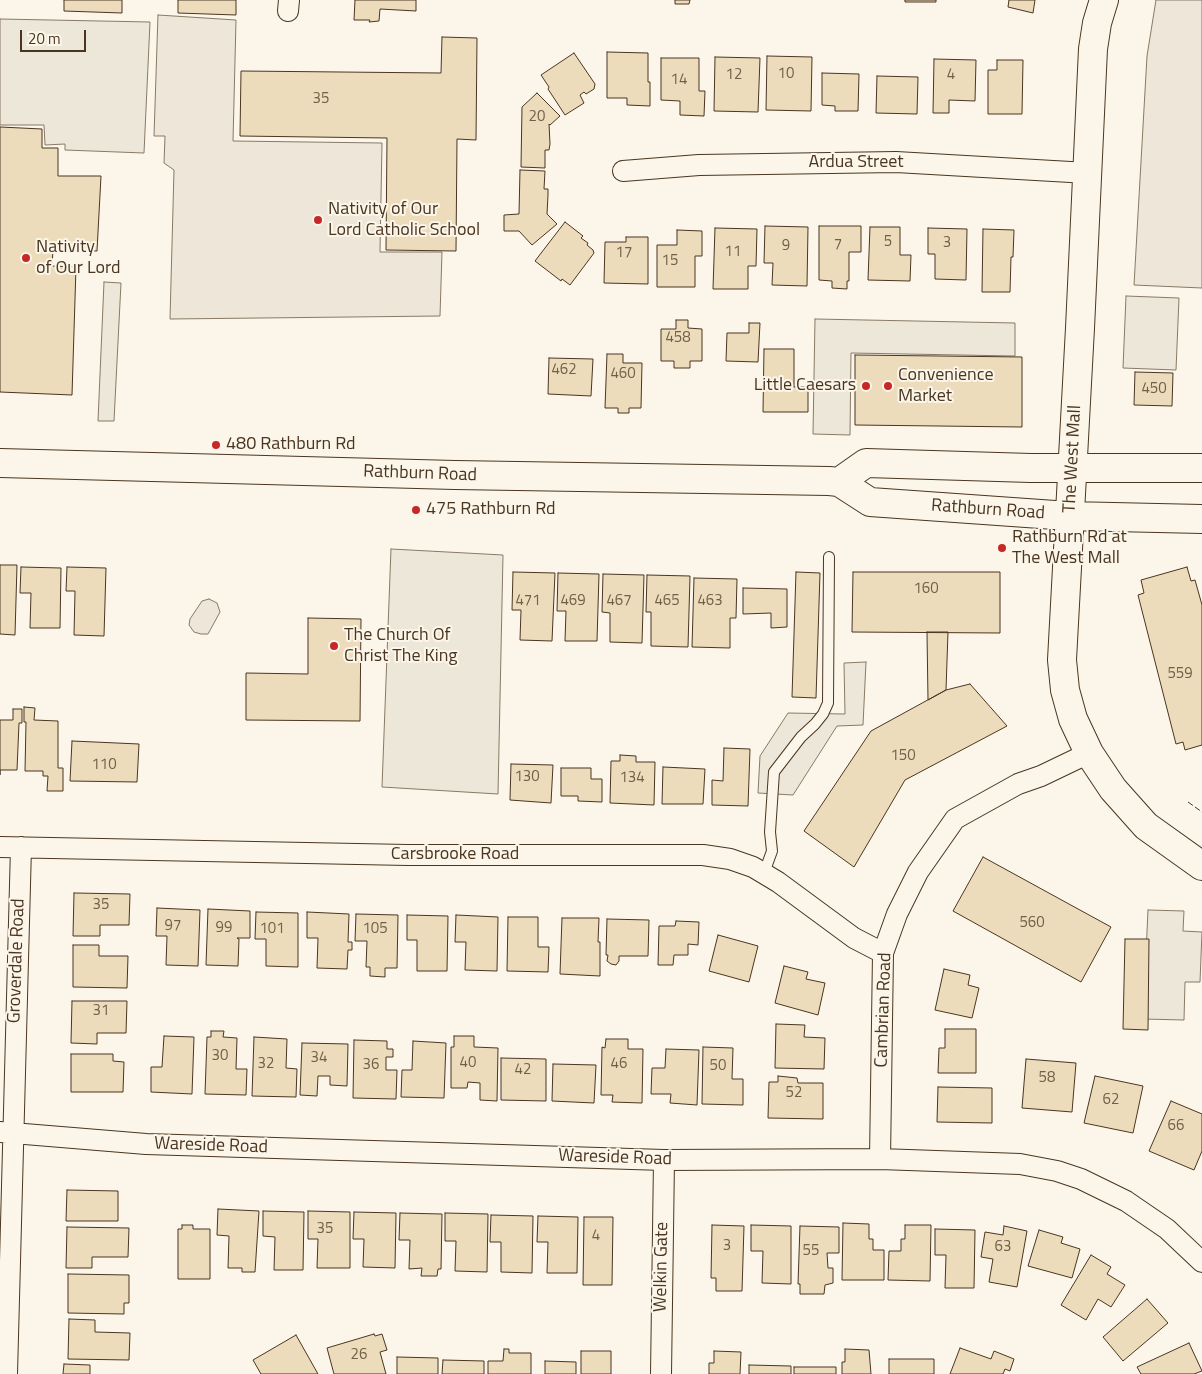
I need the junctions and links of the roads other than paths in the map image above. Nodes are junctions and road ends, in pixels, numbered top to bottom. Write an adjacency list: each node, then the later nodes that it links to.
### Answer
1 (1104, 0): 3 (main road, The West Mall)
2 (623, 170): 3 (street, Ardua Street)
3 (1088, 173): 5 (main road, The West Mall)
4 (0, 463): 7 (main road, Rathburn Road)
5 (1072, 468): 6 (main road); 7 (main road); 8 (main road, The West Mall)
6 (1202, 468)
7 (839, 482): 8 (main road, Rathburn Road)
8 (1070, 516): 9 (main road, Rathburn Road); 11 (main road, The West Mall)
9 (1202, 519)
10 (829, 557): 15 (lane)
11 (1089, 753): 14 (main road, The West Mall); 16 (street, Cambrian Road)
12 (0, 846): 13 (street, Carsbrooke Road)
13 (21, 848): 15 (street, Carsbrooke Road); 17 (street, Groverdale Road)
14 (1202, 866)
15 (764, 873): 16 (street, Carsbrooke Road)
16 (883, 953): 18 (street, Cambrian Road)
17 (6, 1132): 19 (street, Wareside Road); 21 (street, Groverdale Road)
18 (880, 1159): 19 (street, Wareside Road); 20 (street, Wareside Road)
19 (664, 1160): 22 (street, Welkin Gate)
20 (1202, 1262)
21 (7, 1374)
22 (661, 1374)

